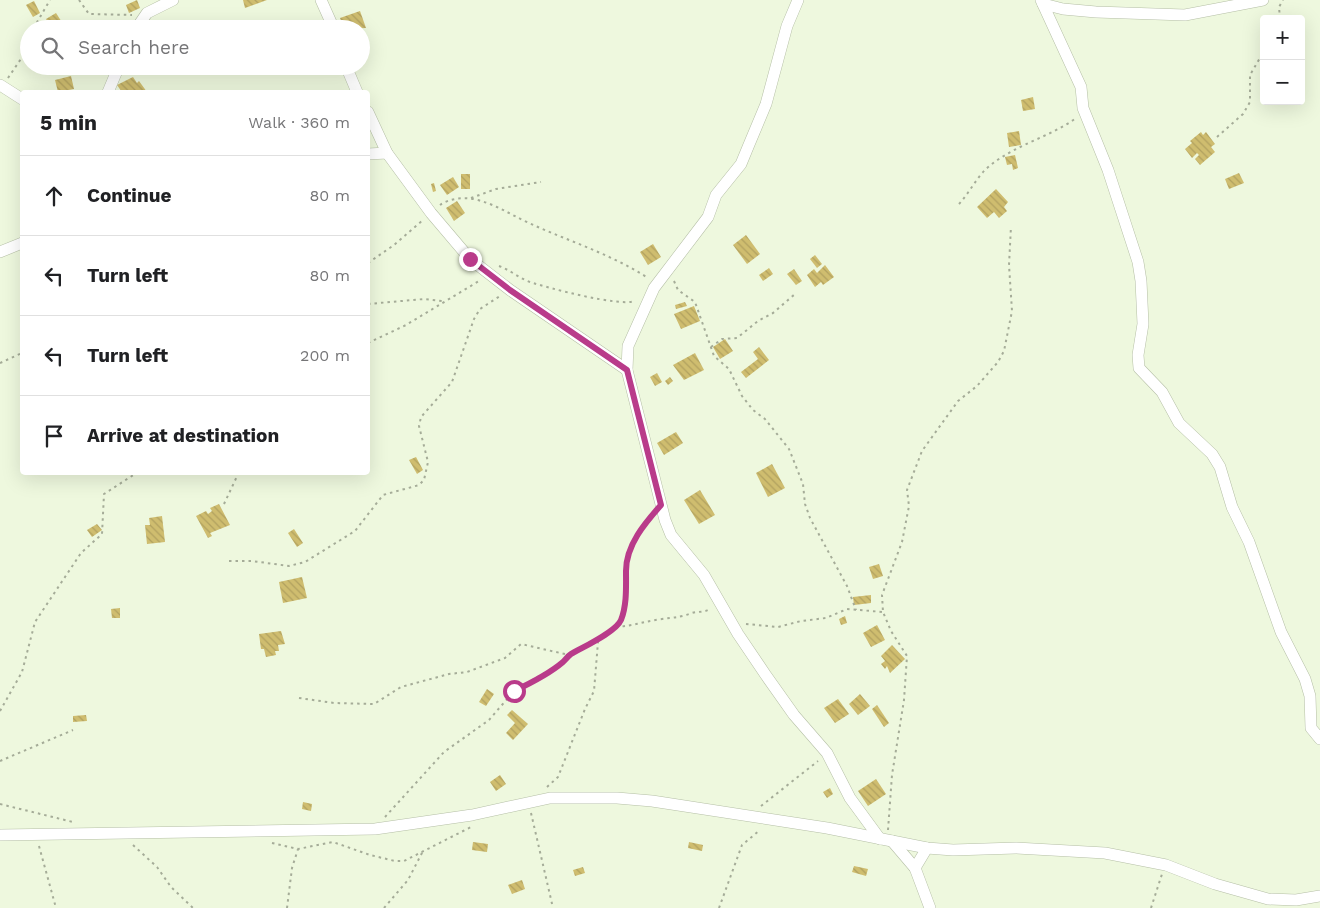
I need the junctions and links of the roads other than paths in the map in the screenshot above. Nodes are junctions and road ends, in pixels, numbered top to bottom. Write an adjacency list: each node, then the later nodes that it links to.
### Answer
1 (173, 0): 6 (street)
2 (321, 0): 7 (street)
3 (798, 0): 19 (street)
4 (1263, 0): 5 (street)
5 (1042, 2): 22 (street)
6 (142, 20)
7 (330, 20)
8 (115, 75): 11 (street)
9 (350, 75): 12 (street)
10 (2, 86): 13 (street)
11 (109, 90)
12 (356, 90)
13 (20, 98)
14 (370, 117): 15 (street)
15 (386, 153): 16 (street); 20 (street)
16 (370, 154)
17 (20, 244): 18 (street)
18 (0, 252)
19 (628, 346): 20 (street); 21 (street)
20 (606, 355): 21 (street)
21 (627, 370): 24 (street)
22 (1320, 739)
23 (0, 835): 24 (street)
24 (886, 840): 25 (street); 26 (street)
25 (927, 848): 26 (street); 27 (street)
26 (916, 868): 28 (street)
27 (1320, 896)
28 (930, 908)

